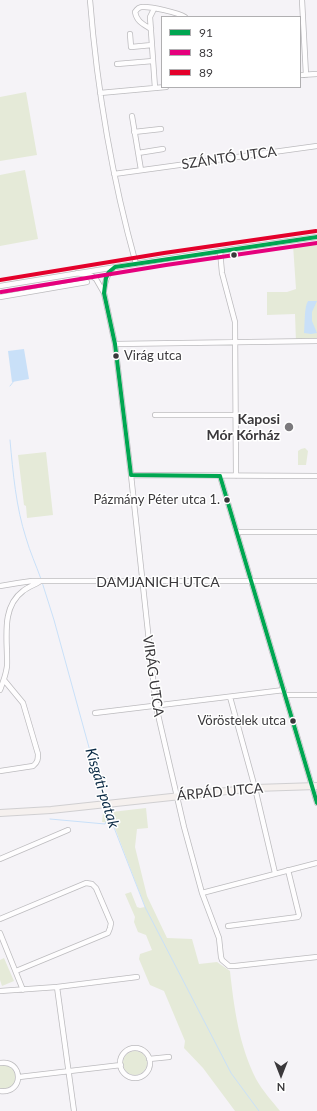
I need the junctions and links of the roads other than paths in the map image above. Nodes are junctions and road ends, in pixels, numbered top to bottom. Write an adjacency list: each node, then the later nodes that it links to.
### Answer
1 (90, 0): 15 (street)
2 (302, 0): 12 (street)
3 (154, 9): 4 (street); 5 (street); 5 (street)
4 (182, 16)
5 (151, 29): 7 (street)
6 (130, 34): 7 (street)
7 (152, 45): 8 (street)
8 (153, 60): 9 (street); 14 (street)
9 (117, 64)
10 (317, 74): 12 (street)
11 (301, 75): 12 (street)
12 (306, 75)
13 (161, 87): 14 (street)
14 (155, 88): 15 (street)
15 (100, 93): 23 (street)
16 (132, 116): 18 (street)
17 (161, 129): 18 (street)
18 (134, 132): 21 (street)
19 (317, 146): 22 (street, SZÁNTÓ UTCA)
20 (163, 149): 21 (street, SZÁNTÓ UTCA)
21 (138, 153): 22 (street)
22 (141, 170): 23 (street, SZÁNTÓ UTCA)
23 (114, 174): 26 (street)
24 (317, 237): 25 (street)
25 (220, 251): 26 (street); 34 (street)
26 (136, 264): 27 (street)
27 (115, 267): 28 (street); 31 (street, VIRÁG UTCA)
28 (77, 273): 30 (street); 31 (street, VIRÁG UTCA)
29 (88, 282): 32 (street)
30 (0, 286)
31 (104, 293): 35 (street, VIRÁG UTCA)
32 (0, 297)
33 (317, 341): 34 (street)
34 (235, 343): 35 (street); 37 (street)
35 (115, 344): 38 (street, VIRÁG UTCA)
36 (155, 415): 37 (street)
37 (236, 415): 40 (street)
38 (131, 475): 39 (street); 48 (street, VIRÁG UTCA)
39 (220, 476): 40 (street); 42 (street)
40 (236, 476): 41 (street)
41 (317, 476)
42 (237, 532): 43 (street); 44 (street)
43 (317, 532)
44 (252, 581): 45 (street, DAMJANICH UTCA); 48 (street, DAMJANICH UTCA); 53 (street)
45 (317, 581)
46 (18, 582): 47 (street, DAMJANICH UTCA); 49 (street, DAMJANICH UTCA); 50 (street)
47 (41, 582): 48 (street, DAMJANICH UTCA); 50 (street)
48 (142, 582): 56 (street, VIRÁG UTCA)
49 (0, 586)
50 (22, 592): 51 (street)
51 (4, 680): 52 (street); 58 (street)
52 (0, 690)
53 (284, 693): 54 (street); 55 (street); 59 (street)
54 (317, 695)
55 (230, 697): 56 (street); 60 (street)
56 (156, 706): 57 (street); 61 (street, VIRÁG UTCA)
57 (95, 713)
58 (0, 771)
59 (314, 786): 60 (main road, ÁRPÁD UTCA); 62 (street)
60 (255, 788): 61 (main road, ÁRPÁD UTCA); 68 (street)
61 (176, 796): 63 (main road, ÁRPÁD UTCA); 69 (street, VIRÁG UTCA)
62 (317, 803)
63 (0, 812)
64 (68, 830): 65 (street)
65 (0, 859)
66 (317, 863): 67 (street)
67 (288, 870): 68 (street); 71 (street)
68 (275, 874): 69 (street)
69 (202, 893): 73 (street, VIRÁG UTCA)
70 (0, 919): 74 (street)
71 (228, 926)
72 (0, 933): 74 (street)
73 (317, 957)
74 (16, 971): 77 (street)
75 (137, 977): 76 (street)
76 (58, 987): 77 (street); 83 (street)
77 (23, 990): 78 (street)
78 (0, 991)
79 (169, 1057): 80 (street)
80 (149, 1059): 82 (street); 82 (street)
81 (0, 1063): 84 (street)
82 (121, 1065): 83 (street)
83 (69, 1072): 84 (street); 86 (street)
84 (19, 1077): 85 (street)
85 (0, 1091)
86 (74, 1111)

